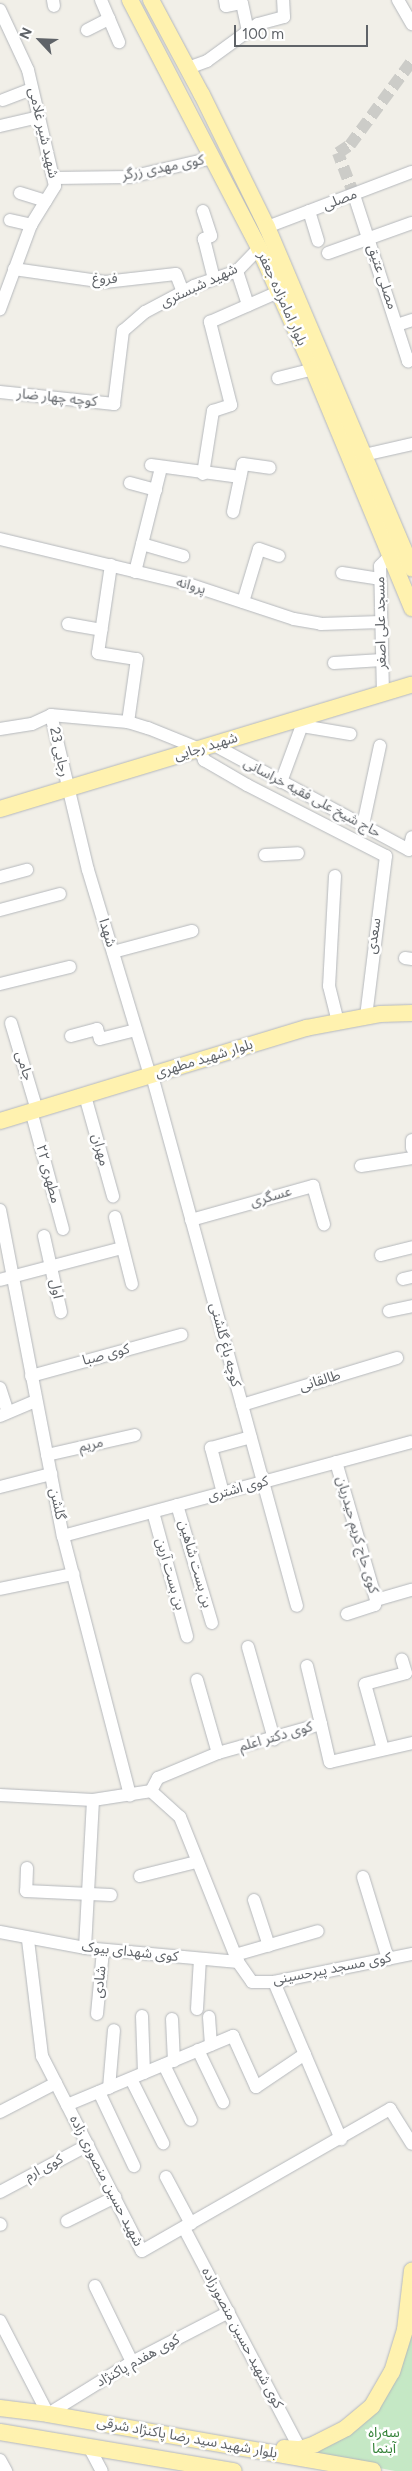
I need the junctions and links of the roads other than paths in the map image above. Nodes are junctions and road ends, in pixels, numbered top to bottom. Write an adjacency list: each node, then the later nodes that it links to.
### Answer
1 (101, 0): 8 (street)
2 (130, 0): 19 (main road, بلوار امامزاده جعفر)
3 (151, 0): 14 (main road, بلوار امامزاده جعفر)
4 (225, 0): 11 (street)
5 (283, 0): 11 (street)
6 (398, 0): 9 (street)
7 (0, 10): 12 (street, شهید شیر غلامی)
8 (109, 19): 10 (street); 13 (street)
9 (412, 24)
10 (87, 30)
11 (248, 32): 14 (street)
12 (5, 33): 15 (street, شهید شیر غلامی)
13 (119, 42)
14 (188, 68): 30 (main road, بلوار امامزاده جعفر)
15 (32, 89): 16 (street); 17 (street, شهید شیر غلامی)
16 (3, 100)
17 (39, 117): 18 (street); 21 (street, شهید شیر غلامی)
18 (0, 126)
19 (212, 158): 21 (street, کوی مهدی زرگر); 33 (main road, بلوار امامزاده جعفر)
20 (412, 172): 23 (street, مصلی)
21 (54, 178): 24 (street, شهید شیر غلامی)
22 (20, 193): 24 (street)
23 (354, 194): 26 (street, مصلی); 31 (street, مصلی عتیق)
24 (46, 201): 29 (street, شهید شیر غلامی)
25 (203, 211): 37 (street)
26 (309, 211): 30 (street, مصلی); 32 (street)
27 (10, 220): 29 (street)
28 (412, 223): 31 (street)
29 (31, 225): 35 (street, شهید شیر غلامی)
30 (267, 227): 44 (main road, بلوار امامزاده جعفر)
31 (369, 236): 34 (street); 43 (street, مصلی عتیق)
32 (318, 241)
33 (259, 248): 36 (street, شهید شبستری); 39 (main road, بلوار امامزاده جعفر)
34 (328, 253)
35 (14, 269): 38 (street, فروغ); 41 (street, شهید شیر غلامی)
36 (237, 271): 37 (street, شهید شبستری); 40 (street)
37 (214, 279): 38 (street, شهید شبستری)
38 (183, 292): 49 (street, شهید شبستری)
39 (278, 292): 40 (street); 44 (main road, بلوار امامزاده جعفر)
40 (248, 305): 53 (street)
41 (0, 309)
42 (412, 320): 43 (street)
43 (397, 325): 45 (street, مصلی عتیق)
44 (304, 332): 46 (main road, بلوار امامزاده جعفر); 51 (main road, بلوار امامزاده جعفر)
45 (410, 360)
46 (313, 369): 47 (street); 62 (main road, بلوار امامزاده جعفر)
47 (278, 378)
48 (0, 392): 49 (street, کوچه چهار ضار)
49 (114, 404)
50 (412, 444): 51 (street)
51 (364, 455): 64 (main road, بلوار امامزاده جعفر)
52 (270, 468): 54 (street)
53 (203, 474): 54 (street); 56 (street)
54 (240, 476): 57 (street)
55 (130, 483): 56 (street)
56 (156, 490): 59 (street)
57 (233, 512)
58 (0, 539): 63 (street, پروانه)
59 (142, 544): 60 (street); 65 (street)
60 (183, 556)
61 (279, 556): 68 (street)
62 (390, 556): 67 (street, مسجد علی اصغر); 69 (main road, بلوار امامزاده جعفر)
63 (111, 565): 65 (street, پروانه); 72 (street)
64 (412, 569)
65 (135, 572): 68 (street, پروانه)
66 (342, 573): 67 (street)
67 (380, 579): 70 (street, مسجد علی اصغر)
68 (243, 602): 70 (street, پروانه)
69 (412, 608)
70 (381, 622): 73 (street, مسجد علی اصغر)
71 (68, 624): 72 (street)
72 (101, 630): 78 (street)
73 (382, 660): 74 (street); 76 (street, مسجد علی اصغر)
74 (334, 663)
75 (412, 685): 76 (main road, شهید رجایی)
76 (382, 694): 79 (main road, شهید رجایی)
77 (52, 714): 78 (street); 80 (street); 85 (street, رجایی 23)
78 (128, 722): 83 (street)
79 (304, 722): 81 (street); 83 (main road, شهید رجایی); 84 (street)
80 (0, 729)
81 (350, 734)
82 (380, 746): 87 (street)
83 (207, 747): 84 (street, حاج شیخ علی فقیه خراسانی); 85 (main road, شهید رجایی); 91 (street, حاج شیخ علی فقیه خراسانی)
84 (281, 782): 87 (street, حاج شیخ علی فقیه خراسانی)
85 (67, 789): 86 (main road, شهید رجایی); 98 (street, شهدا)
86 (0, 809)
87 (363, 825): 88 (street, حاج شیخ علی فقیه خراسانی)
88 (412, 837)
89 (298, 853): 90 (street)
90 (265, 855)
91 (386, 856): 102 (street, سعدی)
92 (26, 870): 94 (street)
93 (335, 876): 104 (street)
94 (0, 877)
95 (60, 894): 96 (street)
96 (0, 910)
97 (192, 931): 98 (street)
98 (113, 952): 106 (street, شهدا)
99 (70, 967): 100 (street)
100 (0, 984)
101 (412, 1013): 102 (main road, بلوار شهید مطهری)
102 (366, 1017): 104 (main road, بلوار شهید مطهری)
103 (412, 1020): 108 (main road, بلوار شهید مطهری)
104 (338, 1022): 108 (main road, بلوار شهید مطهری)
105 (11, 1024): 110 (street, جامی)
106 (136, 1030): 107 (street); 108 (street, شهدا)
107 (70, 1036)
108 (152, 1079): 109 (main road, بلوار شهید مطهری); 110 (main road, بلوار شهید مطهری); 120 (street, کوچه باغ گلشنی)
109 (87, 1103): 110 (main road, بلوار شهید مطهری); 117 (street, مهران)
110 (35, 1114): 111 (main road, بلوار شهید مطهری); 112 (main road, بلوار شهید مطهری); 122 (street, مطهری ۲۲)
111 (0, 1121)
112 (0, 1128)
113 (412, 1140): 114 (street)
114 (412, 1148)
115 (412, 1158): 116 (street)
116 (361, 1166)
117 (112, 1196)
118 (0, 1210): 128 (street, گلشن)
119 (115, 1217): 125 (street)
120 (191, 1220): 121 (street, عسگری); 138 (street, کوچه باغ گلشنی)
121 (324, 1224)
122 (63, 1229)
123 (44, 1236): 127 (street, اول)
124 (412, 1247): 126 (street)
125 (122, 1248): 127 (street); 129 (street)
126 (381, 1255)
127 (52, 1266): 128 (street); 132 (street, اول)
128 (5, 1278): 135 (street, گلشن)
129 (132, 1284)
130 (412, 1306): 131 (street)
131 (389, 1311)
132 (61, 1312)
133 (181, 1335): 135 (street, کوی صبا)
134 (397, 1358): 138 (street, طالقانی)
135 (31, 1376): 137 (street, گلشن)
136 (0, 1388): 139 (street)
137 (36, 1401): 139 (street); 143 (street, گلشن)
138 (242, 1405): 141 (street, کوچه باغ گلشنی)
139 (4, 1414)
140 (135, 1435): 143 (street, مریم)
141 (251, 1437): 146 (street, کوچه باغ گلشنی); 148 (street)
142 (412, 1442): 144 (street, کوی اشتری)
143 (47, 1455): 145 (street, گلشن)
144 (336, 1462): 146 (street, کوی اشتری); 155 (street, کوی حاج کریم حیدریان)
145 (51, 1474): 147 (street); 151 (street, گلشن)
146 (263, 1482): 148 (street, کوی اشتری); 156 (street, کوچه باغ گلشنی)
147 (0, 1487)
148 (223, 1493): 149 (street, کوی اشتری)
149 (178, 1505): 150 (street, کوی اشتری); 158 (street, بن بست شاهین)
150 (153, 1512): 151 (street, کوی اشتری); 159 (street, بن بست آرین)
151 (64, 1536): 152 (street, گلشن)
152 (72, 1574): 153 (street); 171 (street, گلشن)
153 (0, 1588)
154 (412, 1590): 155 (street, کوی حاج کریم حیدریان)
155 (376, 1600): 157 (street)
156 (297, 1606)
157 (347, 1614)
158 (212, 1623)
159 (188, 1636)
160 (248, 1647): 165 (street)
161 (402, 1660): 167 (street)
162 (307, 1666): 164 (street)
163 (197, 1680): 168 (street)
164 (321, 1724): 165 (street, کوی دکتر اعلم); 167 (street, کوی دکتر اعلم)
165 (274, 1739): 168 (street, کوی دکتر اعلم)
166 (412, 1743): 167 (street, کوی دکتر اعلم)
167 (383, 1749)
168 (218, 1752): 169 (street, کوی دکتر اعلم)
169 (151, 1791): 171 (street); 173 (street)
170 (0, 1795): 172 (street)
171 (130, 1795): 172 (street)
172 (93, 1800): 177 (street)
173 (196, 1862): 175 (street); 188 (street)
174 (27, 1868): 177 (street)
175 (140, 1876)
176 (363, 1877): 189 (street)
177 (88, 1894): 178 (street); 184 (street)
178 (111, 1895)
179 (254, 1900): 183 (street)
180 (318, 1931): 183 (street, کوی شهدای بیوک)
181 (0, 1932): 182 (street, کوی شهدای بیوک)
182 (28, 1940): 184 (street, کوی شهدای بیوک); 203 (street, شهید حسین منصوری زاده)
183 (269, 1946): 188 (street, کوی شهدای بیوک)
184 (85, 1948): 185 (street, کوی شهدای بیوک)
185 (103, 1950): 187 (street, کوی شهدای بیوک); 192 (street, شادی)
186 (412, 1954): 189 (street, کوی مسجد پیرحسینی)
187 (200, 1959): 188 (street, کوی شهدای بیوک); 191 (street)
188 (237, 1959): 190 (street, کوی مسجد پیرحسینی)
189 (388, 1959): 190 (street, کوی مسجد پیرحسینی)
190 (274, 1982): 199 (street)
191 (197, 2009)
192 (96, 2014)
193 (142, 2016): 201 (street)
194 (209, 2017): 197 (street)
195 (172, 2019): 200 (street)
196 (114, 2030): 204 (street)
197 (211, 2045): 198 (street); 199 (street)
198 (198, 2050): 200 (street); 205 (street)
199 (305, 2054): 209 (street)
200 (169, 2063): 201 (street); 208 (street)
201 (144, 2073): 202 (street)
202 (131, 2078): 204 (street); 210 (street)
203 (56, 2083): 206 (street, شهید حسین منصوری زاده); 207 (street)
204 (104, 2090): 206 (street); 213 (street)
205 (223, 2102)
206 (67, 2105): 212 (street, شهید حسین منصوری زاده)
207 (0, 2112)
208 (192, 2120)
209 (341, 2139): 211 (street, شهید حسین منصوری زاده); 218 (street, شهید حسین منصوری زاده)
210 (163, 2143)
211 (412, 2144)
212 (88, 2146): 215 (street, کوی ارم); 216 (street, شهید حسین منصوری زاده)
213 (134, 2166)
214 (166, 2177): 218 (street, کوی شهید حسین منصورزاده)
215 (2, 2187)
216 (115, 2197): 217 (street); 218 (street, شهید حسین منصوری زاده)
217 (67, 2221)
218 (187, 2226): 222 (street, کوی شهید حسین منصورزاده)
219 (412, 2270): 220 (main road)
220 (412, 2277): 230 (main road)
221 (95, 2286): 224 (street)
222 (230, 2312): 224 (street, کوی هفدم پاکنژاد); 230 (street, کوی شهید حسین منصورزاده)
223 (0, 2321): 226 (street)
224 (132, 2362): 226 (street, کوی هفدم پاکنژاد)
225 (0, 2408): 226 (main road, بلوار شهید سید رضا پاکنژاد شرقی)
226 (48, 2414): 228 (main road, بلوار شهید سید رضا پاکنژاد شرقی)
227 (0, 2432): 229 (main road, بلوار شهید سید رضا پاکنژاد شرقی)
228 (234, 2446): 230 (main road); 235 (main road, بلوار شهید سید رضا پاکنژاد شرقی)
229 (89, 2447): 233 (street); 234 (main road, بلوار شهید سید رضا پاکنژاد شرقی)
230 (300, 2449)
231 (0, 2460): 232 (street)
232 (6, 2471)
233 (102, 2471)
234 (234, 2471)
235 (373, 2471)

